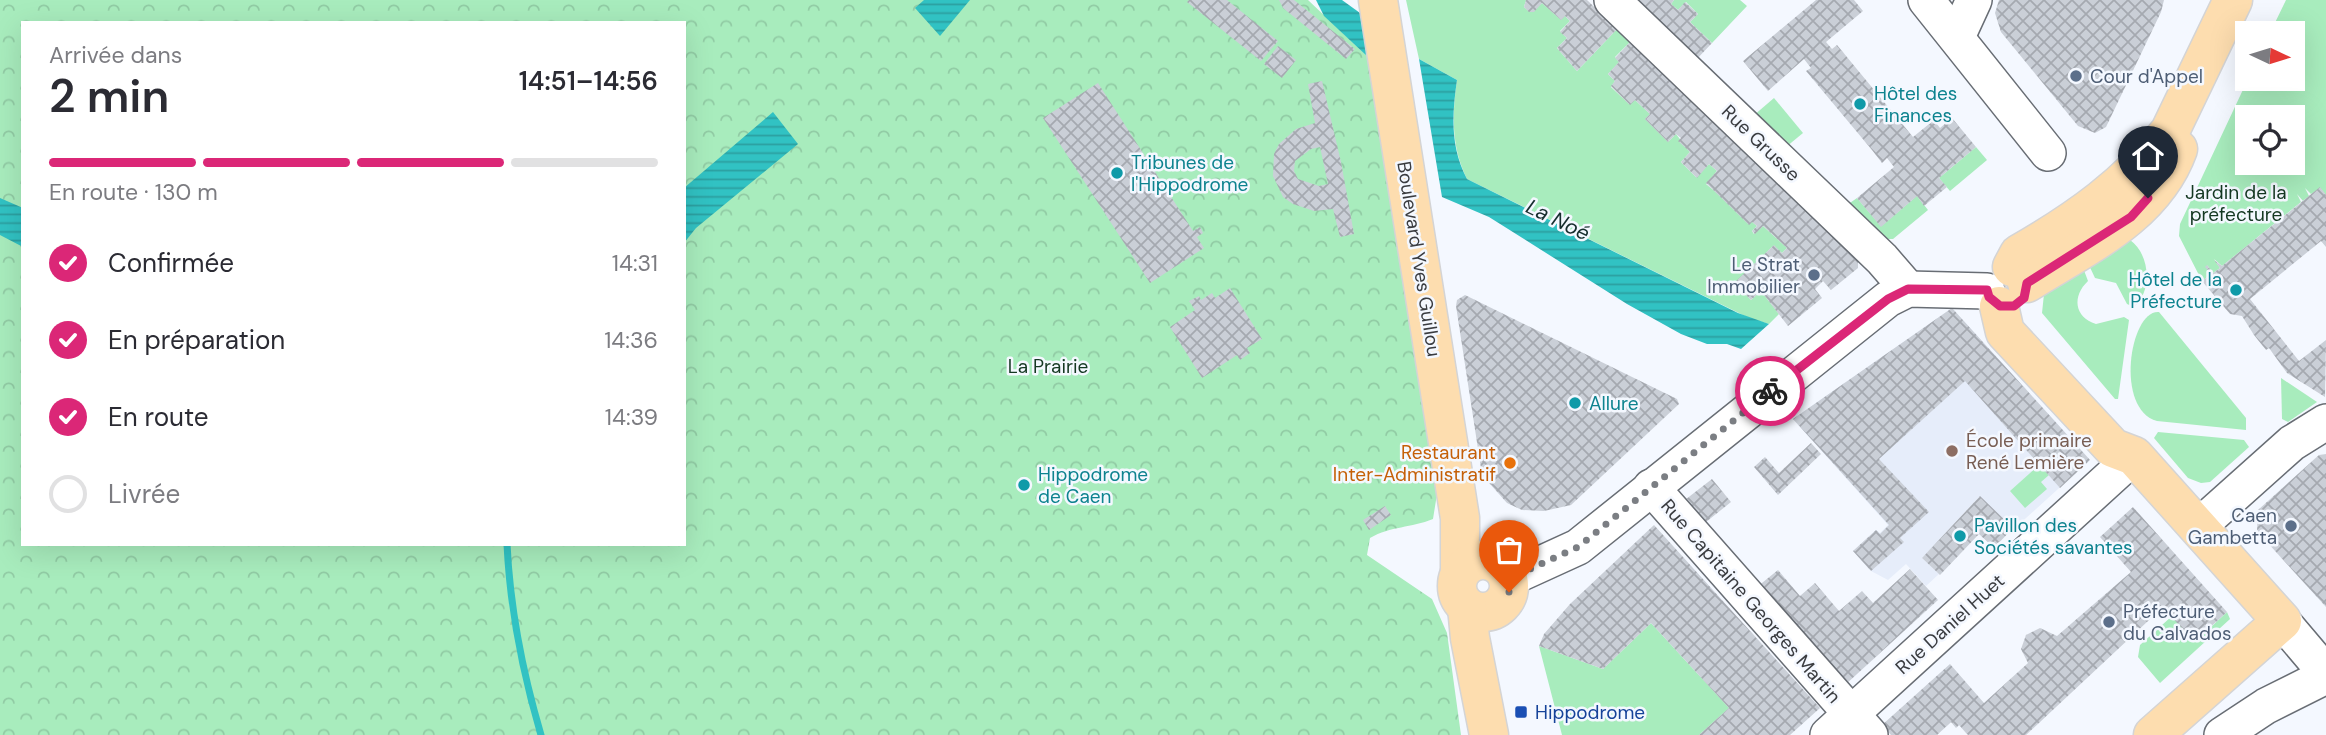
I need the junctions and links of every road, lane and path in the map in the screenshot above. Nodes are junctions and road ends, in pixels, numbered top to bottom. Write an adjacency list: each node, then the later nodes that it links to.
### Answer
1 (1378, 0): 14 (main road, Boulevard Yves Guillou)
2 (1612, 0): 8 (street, Rue Grusse)
3 (1926, 0): 6 (street)
4 (1974, 0): 6 (street)
5 (2233, 0): 9 (main road)
6 (1957, 37): 7 (street)
7 (2048, 153)
8 (1908, 289): 9 (street); 12 (street)
9 (2009, 290): 11 (main road)
10 (2326, 422): 13 (street)
11 (2134, 456): 13 (main road); 17 (street, Rue Daniel Huet)
12 (1651, 487): 14 (street); 17 (street, Rue Capitaine Georges Martin)
13 (2197, 527): 15 (main road)
14 (1486, 586): 18 (main road); 19 (main road)
15 (2282, 621): 16 (street); 20 (main road)
16 (2326, 674): 21 (street)
17 (1850, 728)
18 (1489, 735)
19 (1508, 735)
20 (2153, 735)
21 (2222, 735)

